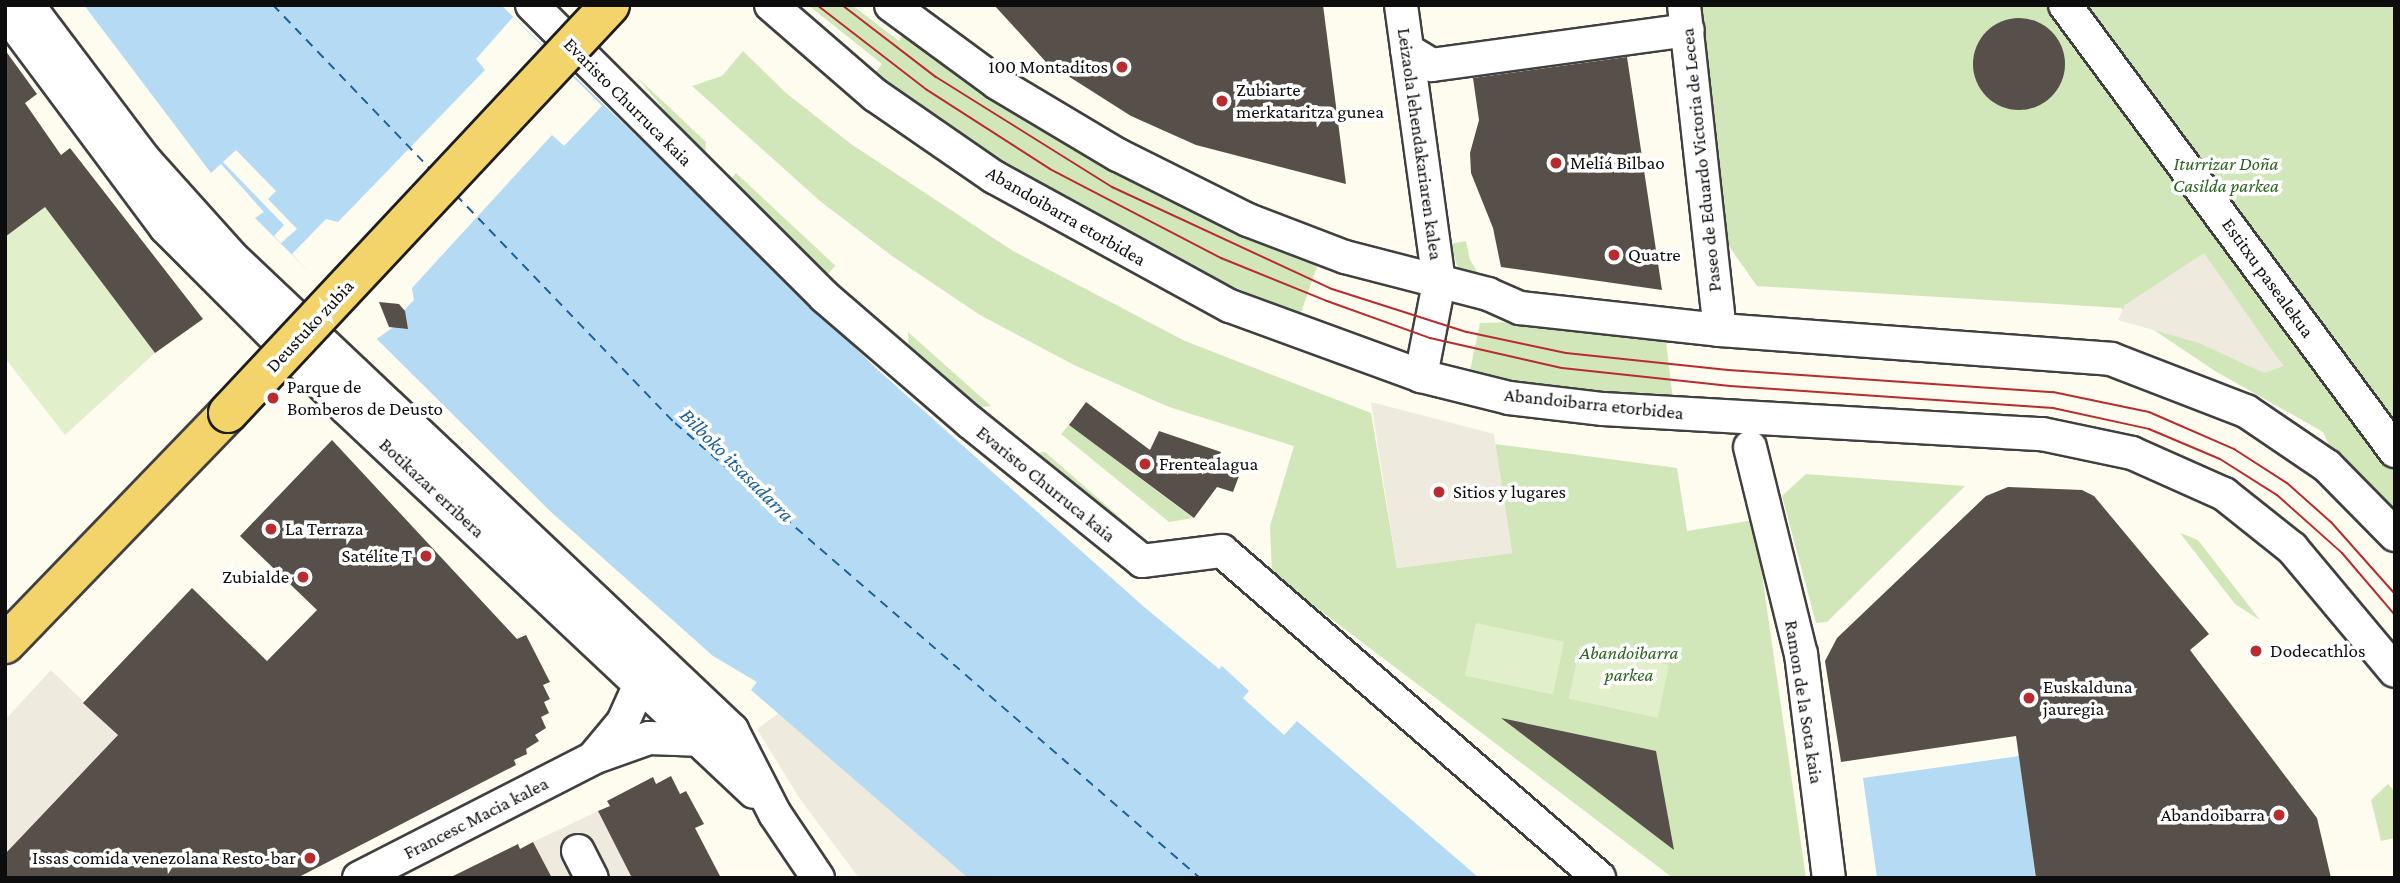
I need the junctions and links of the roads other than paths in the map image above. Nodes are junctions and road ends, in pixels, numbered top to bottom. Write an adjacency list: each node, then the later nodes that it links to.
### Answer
1 (29, 5): 17 (street, Botikazar erribera)
2 (532, 5): 26 (street, Evaristo Churruca kaia)
3 (610, 5): 18 (main road, Deustuko zubia, bridge)
4 (771, 5): 13 (street, Abandoibarra etorbidea)
5 (891, 5): 11 (street)
6 (1401, 5): 10 (street, Leizaola lehendakariaren kalea)
7 (2064, 5): 15 (street, Estitxu pasealekua)
8 (5, 12): 20 (street, Botikazar erribera)
9 (1686, 18): 10 (street); 12 (street, Paseo de Eduardo Victoria de Lecea)
10 (1407, 50): 11 (street, Leizaola lehendakariaren kalea)
11 (1439, 283): 13 (street, Leizaola lehendakariaren kalea); 16 (street)
12 (1718, 314)
13 (1421, 376): 19 (street, Abandoibarra etorbidea)
14 (1750, 447): 27 (street, Ramon de la Sota kaia)
15 (2395, 451)
16 (2395, 535)
17 (611, 620): 20 (street); 23 (street, Botikazar erribera)
18 (5, 644)
19 (2395, 671)
20 (640, 684): 21 (street, Botikazar erribera); 22 (street, Francesc Macia kalea)
21 (703, 740): 22 (street, Francesc Macia kalea); 23 (street, Botikazar erribera)
22 (593, 758): 24 (street, Francesc Macia kalea)
23 (775, 814): 25 (street, Botikazar erribera)
24 (366, 876)
25 (818, 878)
26 (1599, 878)
27 (1829, 878)

